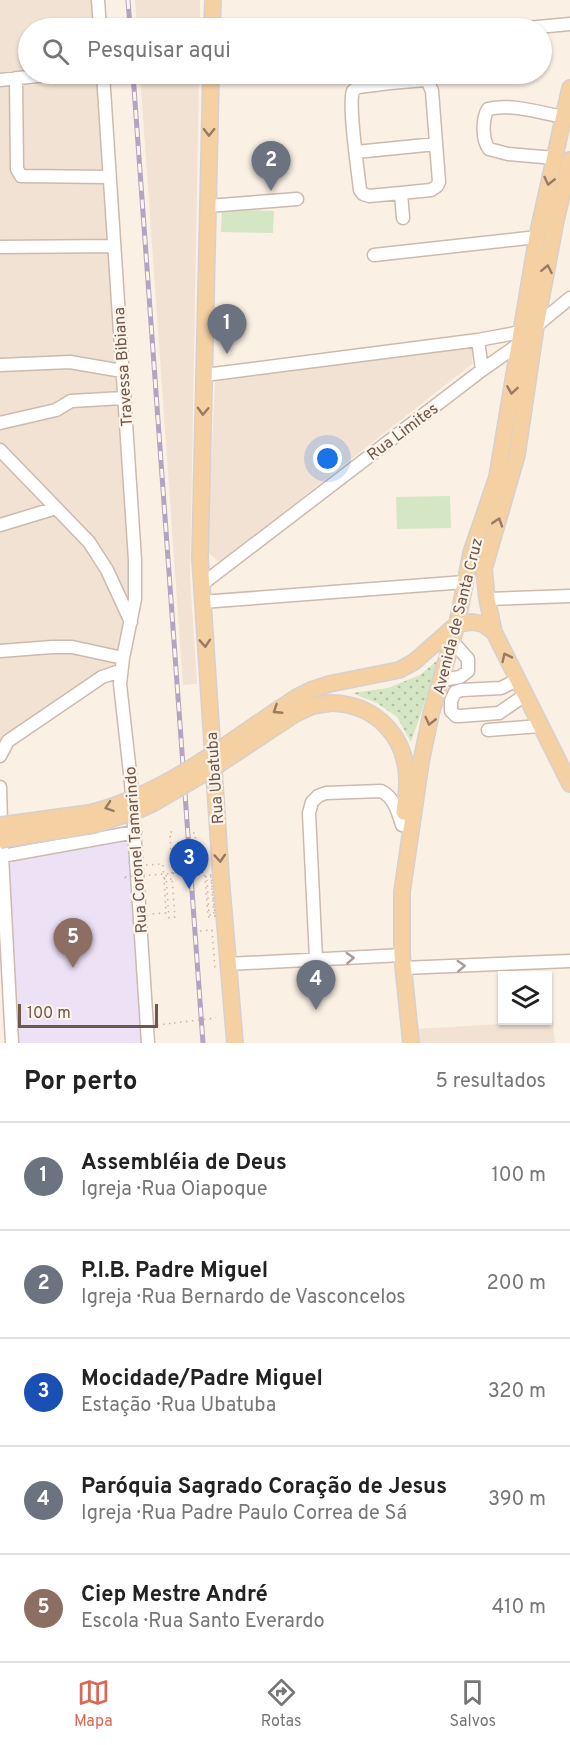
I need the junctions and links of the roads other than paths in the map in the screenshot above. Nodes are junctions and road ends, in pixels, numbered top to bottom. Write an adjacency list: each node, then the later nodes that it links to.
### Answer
1 (98, 0): 3 (street)
2 (213, 0): 4 (main road)
3 (99, 18)
4 (212, 18)
5 (570, 24): 6 (street)
6 (552, 26)
7 (16, 78): 8 (street); 17 (street)
8 (0, 80)
9 (104, 84): 17 (street, Travessa Bibiana)
10 (210, 84): 20 (main road, Rua Ubatuba, one-way to 20)
11 (368, 84): 15 (street)
12 (429, 84): 14 (street)
13 (568, 102): 16 (main road, Avenida de Santa Cruz); 16 (street)
14 (436, 144): 15 (street); 18 (street)
15 (356, 152): 18 (street)
16 (562, 159): 22 (main road, Avenida de Santa Cruz, one-way to 22); 27 (main road, Avenida de Santa Cruz, one-way to 16)
17 (110, 177): 23 (street, Travessa Bibiana)
18 (401, 193): 21 (street)
19 (297, 199): 20 (street)
20 (208, 207): 33 (main road, Rua Ubatuba)
21 (403, 218)
22 (537, 237): 25 (street); 28 (main road, Avenida de Santa Cruz)
23 (114, 246): 24 (street); 32 (street, Travessa Bibiana)
24 (0, 248)
25 (374, 255)
26 (570, 298): 27 (street)
27 (536, 326): 43 (main road, Avenida de Santa Cruz, one-way to 27)
28 (520, 338): 29 (street); 31 (street, Rua Limites); 39 (main road, Avenida de Santa Cruz, one-way to 39)
29 (478, 340): 31 (street); 33 (street)
30 (0, 365): 32 (street)
31 (482, 370): 40 (street, Rua Limites)
32 (122, 371): 34 (street, Travessa Bibiana)
33 (205, 375): 40 (main road, Rua Ubatuba, one-way to 40)
34 (123, 398): 35 (street); 45 (street, Travessa Bibiana)
35 (0, 423)
36 (0, 450): 37 (street)
37 (56, 508): 38 (street); 45 (street)
38 (0, 525)
39 (465, 582): 44 (street); 46 (main road, Avenida de Santa Cruz)
40 (201, 585): 44 (main road, Rua Ubatuba)
41 (570, 596): 42 (street)
42 (507, 598): 43 (street); 47 (street)
43 (486, 599): 47 (main road, Avenida de Santa Cruz)
44 (202, 602): 70 (main road, Rua Ubatuba, one-way to 70)
45 (131, 622): 50 (street, Travessa Bibiana)
46 (457, 624): 47 (main road); 48 (main road, Avenida de Santa Cruz); 60 (main road, one-way to 60, bridge)
47 (492, 625): 52 (main road, Avenida de Santa Cruz, one-way to 47)
48 (453, 642): 51 (main road, Avenida de Santa Cruz); 51 (street)
49 (0, 651): 50 (street)
50 (122, 665): 56 (street); 62 (street, Rua Coronel Tamarindo)
51 (441, 680): 65 (main road, Avenida de Santa Cruz, one-way to 65)
52 (517, 680): 53 (main road, Avenida de Santa Cruz); 53 (street)
53 (525, 695): 54 (main road, Avenida de Santa Cruz)
54 (540, 726): 55 (street); 58 (main road, Avenida de Santa Cruz)
55 (488, 730)
56 (4, 738): 57 (street)
57 (0, 756)
58 (570, 784)
59 (0, 787): 64 (street)
60 (0, 825)
61 (402, 825): 63 (main road, bridge); 65 (main road); 67 (street)
62 (135, 832): 64 (street); 72 (street, Rua Coronel Tamarindo)
63 (0, 840)
64 (2, 856): 66 (street)
65 (402, 892): 69 (main road, Avenida de Santa Cruz)
66 (2, 896): 71 (street)
67 (316, 959): 69 (street, one-way to 69); 70 (street)
68 (570, 961): 69 (street, one-way to 68)
69 (402, 962): 74 (main road, Avenida de Santa Cruz)
70 (228, 964): 73 (main road, Rua Ubatuba)
71 (12, 1043)
72 (148, 1043)
73 (235, 1043)
74 (411, 1043)

